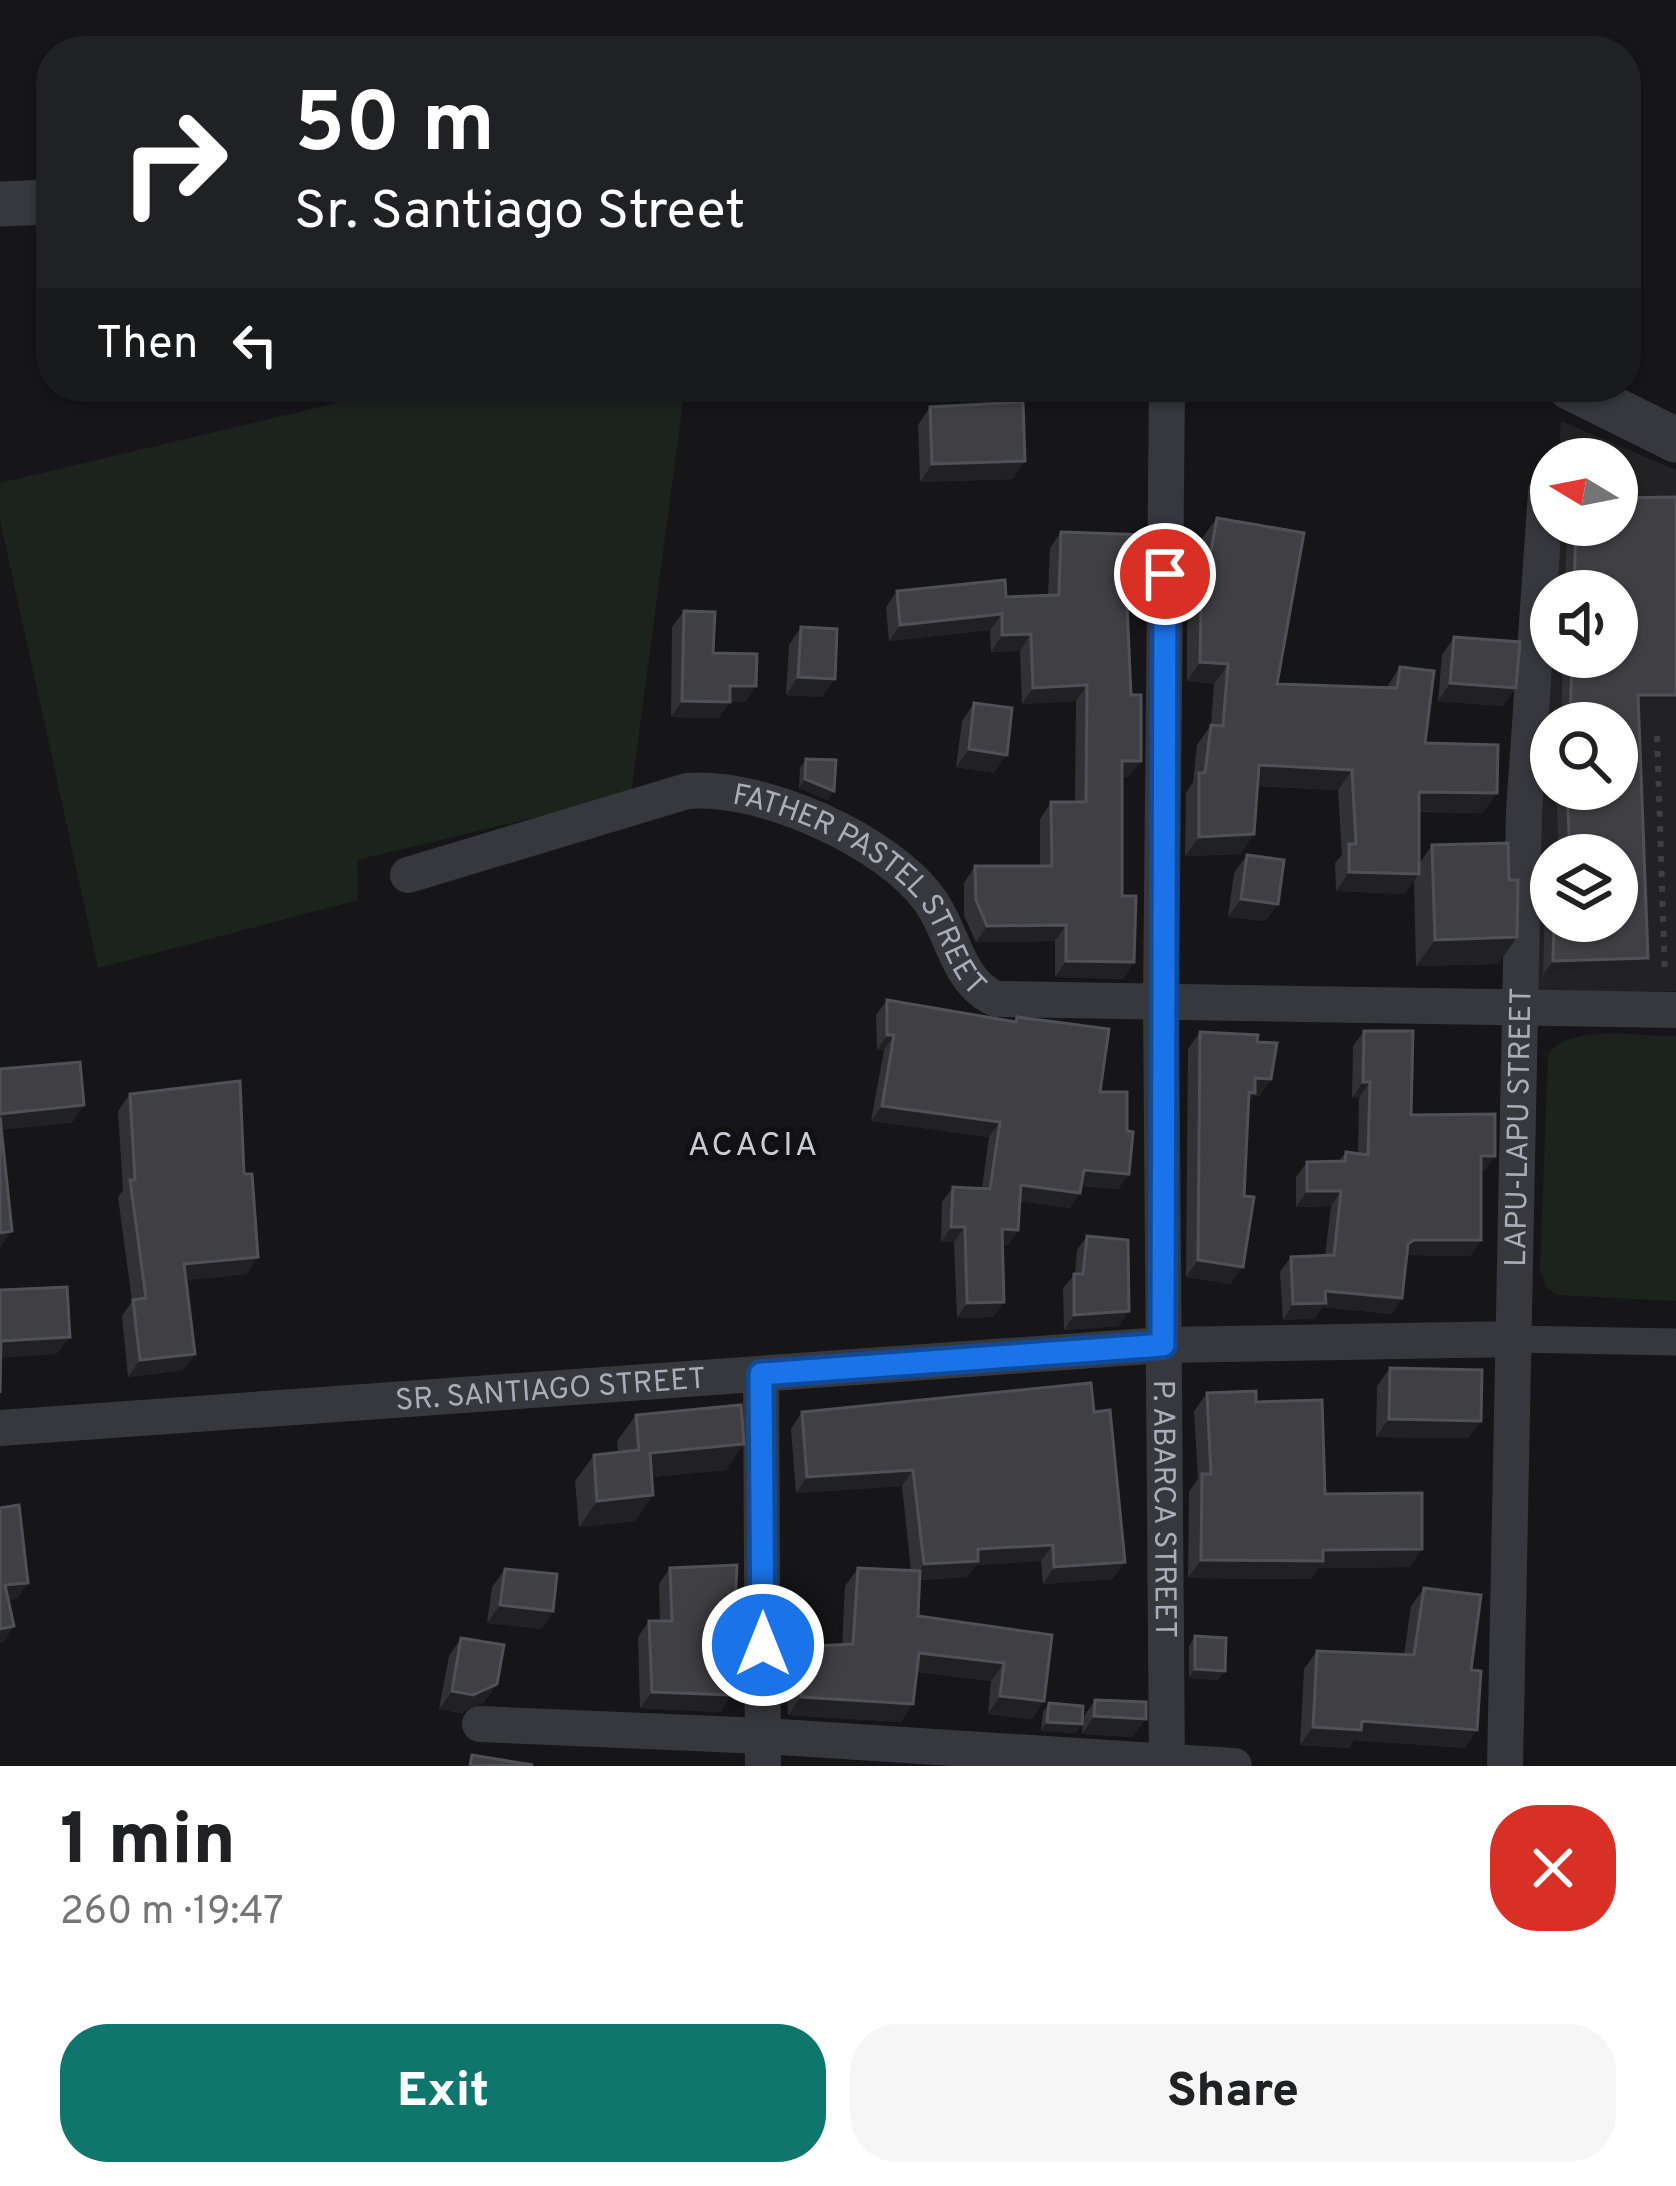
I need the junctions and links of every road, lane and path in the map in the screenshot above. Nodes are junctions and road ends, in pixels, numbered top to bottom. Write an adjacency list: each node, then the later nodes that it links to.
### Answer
1 (36, 203): 2 (street)
2 (0, 204)
3 (1167, 402): 9 (street, P. ABARCA STREET)
4 (1599, 402): 5 (street)
5 (1676, 440)
6 (1542, 546): 10 (street, LAPU-LAPU STREET)
7 (1657, 736): 11 (path)
8 (408, 875): 9 (street, FATHER PASTEL STREET)
9 (1161, 1000): 10 (street, FATHER PASTEL STREET); 14 (street, P. ABARCA STREET)
10 (1522, 1008): 11 (street, FATHER PASTEL STREET); 12 (street, LAPU-LAPU STREET)
11 (1671, 1010)
12 (1514, 1339): 13 (street, SR. SANTIAGO STREET); 14 (street, SR. SANTIAGO STREET); 21 (street, LAPU-LAPU STREET)
13 (1676, 1342)
14 (1163, 1345): 15 (street, SR. SANTIAGO STREET); 19 (street, P. ABARCA STREET)
15 (761, 1374): 16 (street, SR. SANTIAGO STREET); 18 (street)
16 (0, 1428)
17 (480, 1724): 18 (street)
18 (764, 1751): 19 (street)
19 (1167, 1764): 20 (street)
20 (1234, 1766)
21 (1505, 1766)

